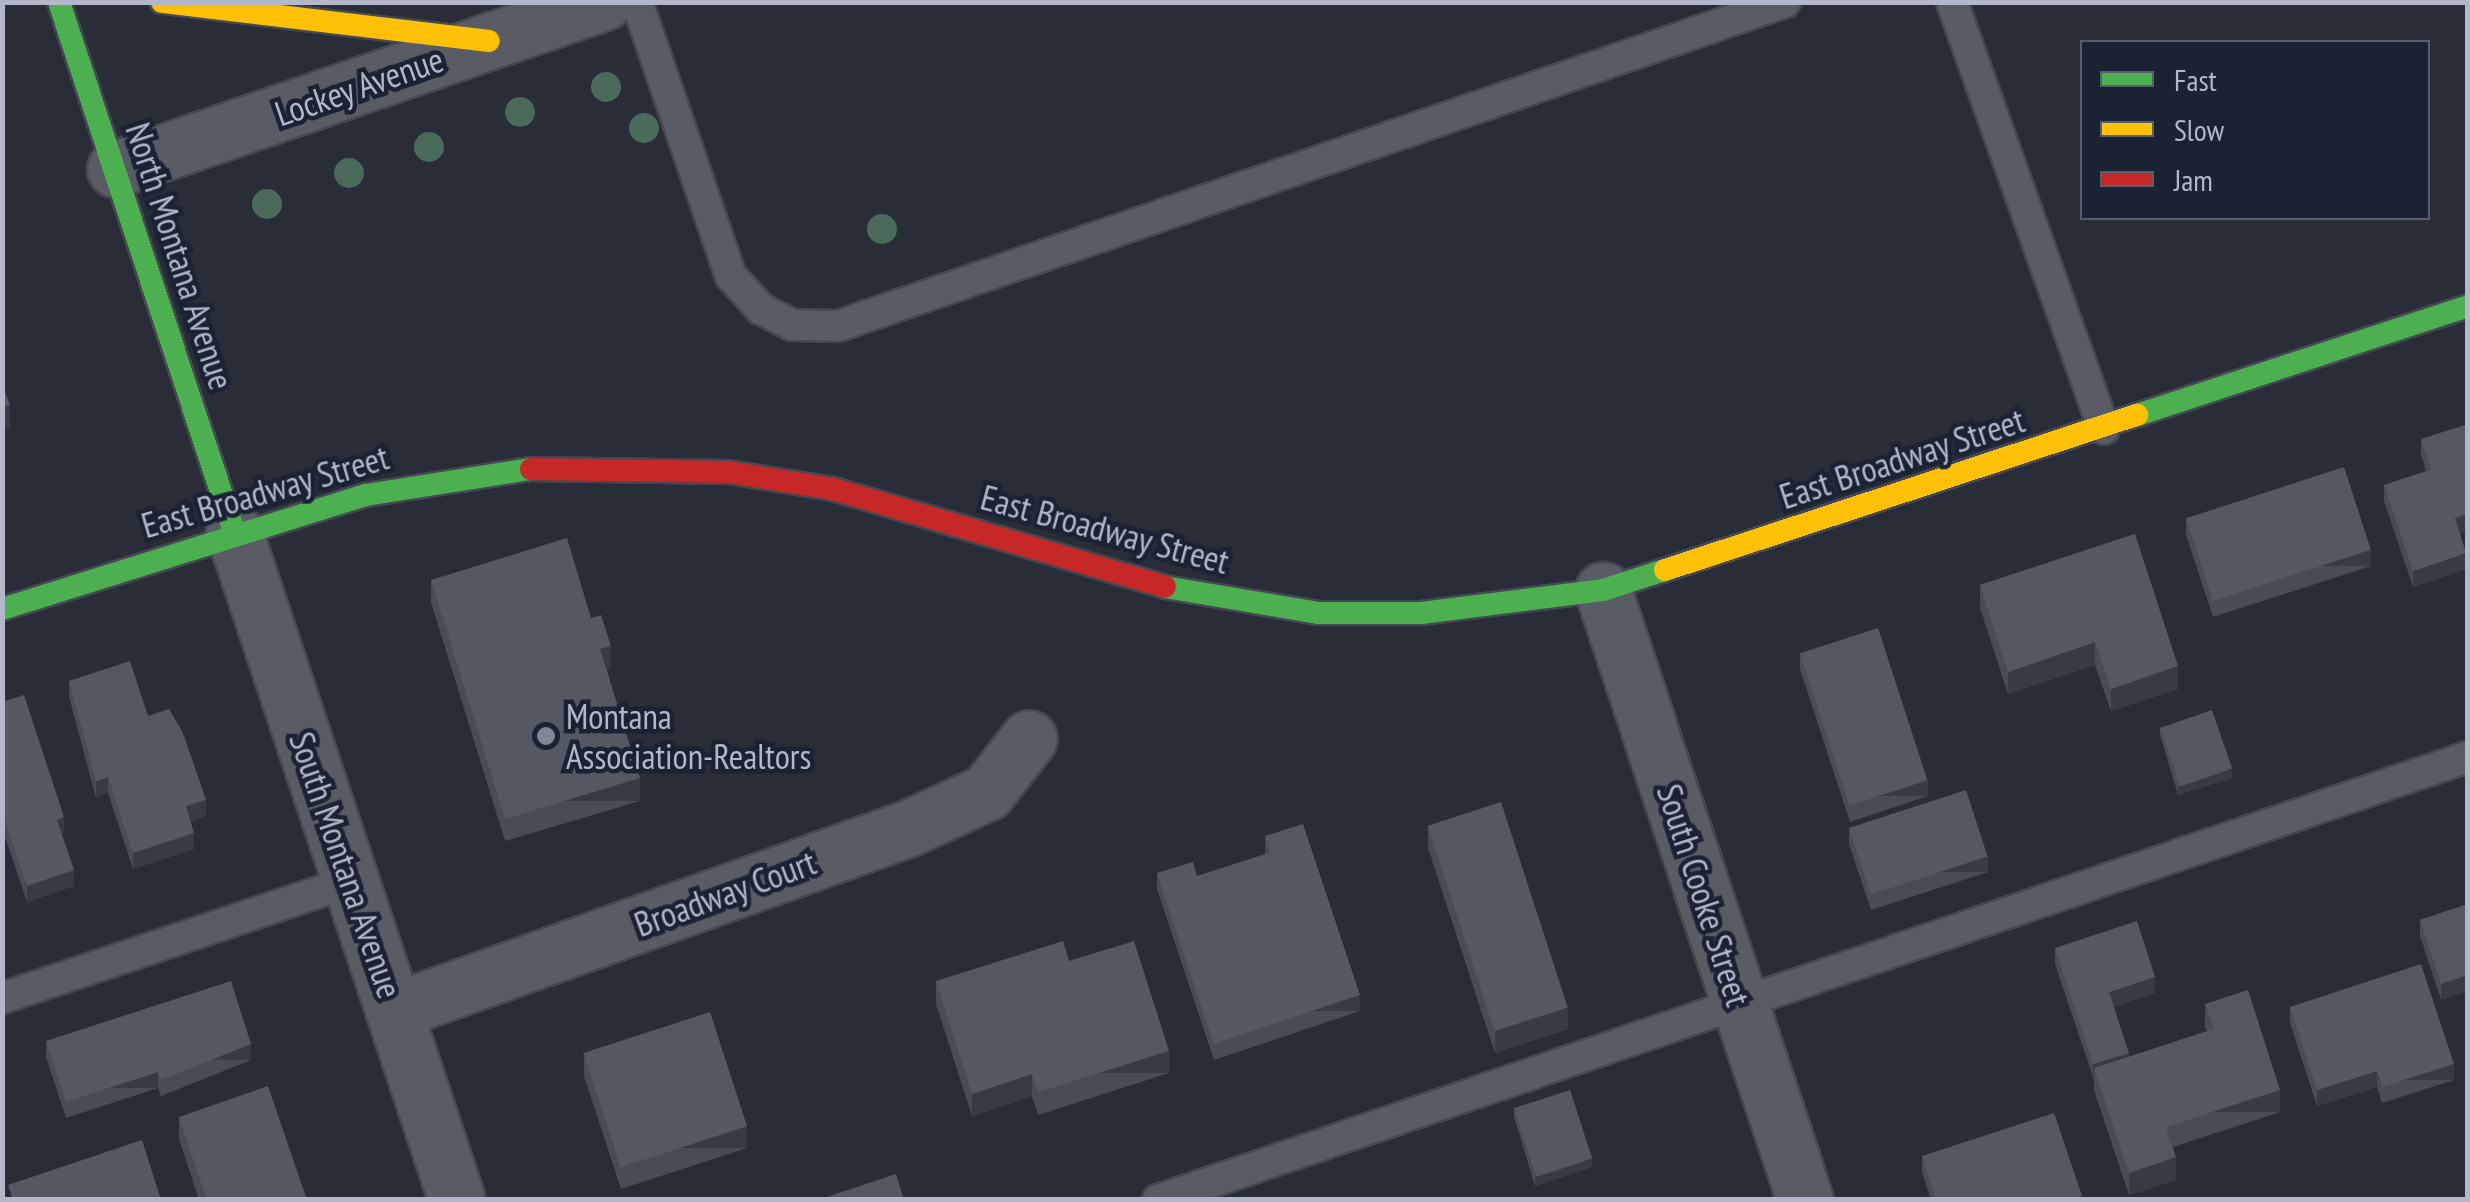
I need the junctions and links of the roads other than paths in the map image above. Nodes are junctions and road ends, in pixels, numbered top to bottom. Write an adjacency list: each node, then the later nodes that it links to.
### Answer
1 (59, 2): 8 (street, North Montana Avenue)
2 (162, 2): 7 (street)
3 (604, 2): 7 (street, Lockey Avenue)
4 (637, 2): 5 (lane)
5 (1785, 2)
6 (1952, 2): 10 (lane)
7 (489, 42): 8 (street, Lockey Avenue)
8 (115, 169): 11 (street, North Montana Avenue)
9 (2468, 306): 10 (street, East Broadway Street)
10 (2104, 429): 12 (street, East Broadway Street)
11 (234, 532): 12 (street, East Broadway Street); 13 (street, East Broadway Street); 16 (street, South Montana Avenue)
12 (1603, 590): 18 (street, South Cooke Street)
13 (2, 609)
14 (1030, 738): 19 (street, Broadway Court)
15 (2468, 756): 18 (lane)
16 (352, 881): 17 (lane); 19 (street, South Montana Avenue)
17 (2, 998)
18 (1740, 1002): 21 (lane); 22 (street, South Cooke Street)
19 (396, 1010): 20 (street, South Montana Avenue)
20 (457, 1200)
21 (1158, 1200)
22 (1805, 1200)

